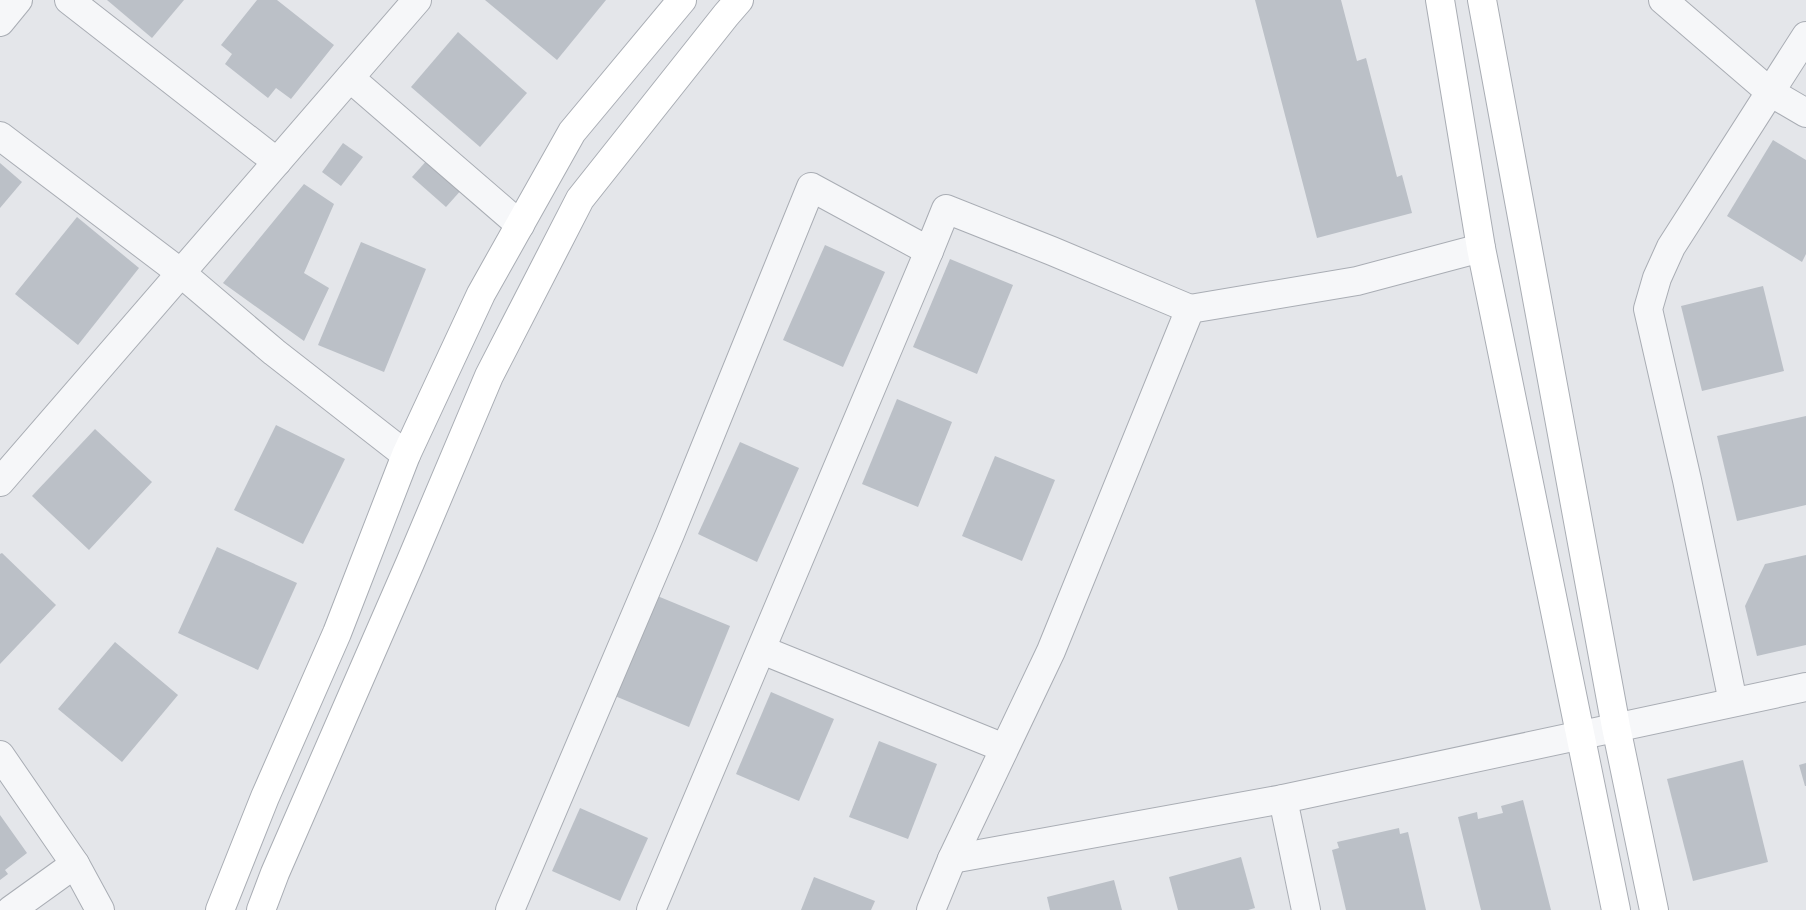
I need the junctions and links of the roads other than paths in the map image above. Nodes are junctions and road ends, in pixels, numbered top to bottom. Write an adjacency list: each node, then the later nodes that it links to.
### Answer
1 (18, 0): 9 (street)
2 (69, 0): 15 (street)
3 (416, 0): 11 (street)
4 (682, 0): 16 (main road)
5 (739, 0): 36 (main road)
6 (1440, 0): 17 (main road)
7 (1482, 0): 26 (main road)
8 (1663, 0): 12 (street)
9 (0, 22)
10 (1806, 36): 12 (street)
11 (350, 78): 15 (street); 16 (street)
12 (1770, 92): 13 (street); 25 (street)
13 (1806, 113)
14 (0, 136): 19 (street)
15 (277, 162): 19 (street)
16 (520, 225): 21 (main road)
17 (1481, 248): 20 (street); 27 (main road)
18 (929, 251): 20 (street); 23 (street); 37 (street)
19 (182, 273): 21 (street); 22 (street)
20 (1190, 309): 28 (street)
21 (406, 456): 35 (main road)
22 (0, 482)
23 (762, 650): 28 (street); 38 (street)
24 (1806, 687): 25 (street)
25 (1733, 702): 26 (street)
26 (1616, 727): 27 (street); 42 (main road)
27 (1580, 737): 30 (street); 41 (main road)
28 (1004, 748): 31 (street)
29 (0, 755): 32 (street)
30 (1283, 799): 31 (street); 40 (street)
31 (952, 859): 39 (street)
32 (74, 864): 33 (street); 34 (street)
33 (11, 910)
34 (100, 910)
35 (220, 910)
36 (261, 910)
37 (510, 910)
38 (652, 910)
39 (931, 910)
40 (1306, 910)
41 (1616, 910)
42 (1654, 910)

